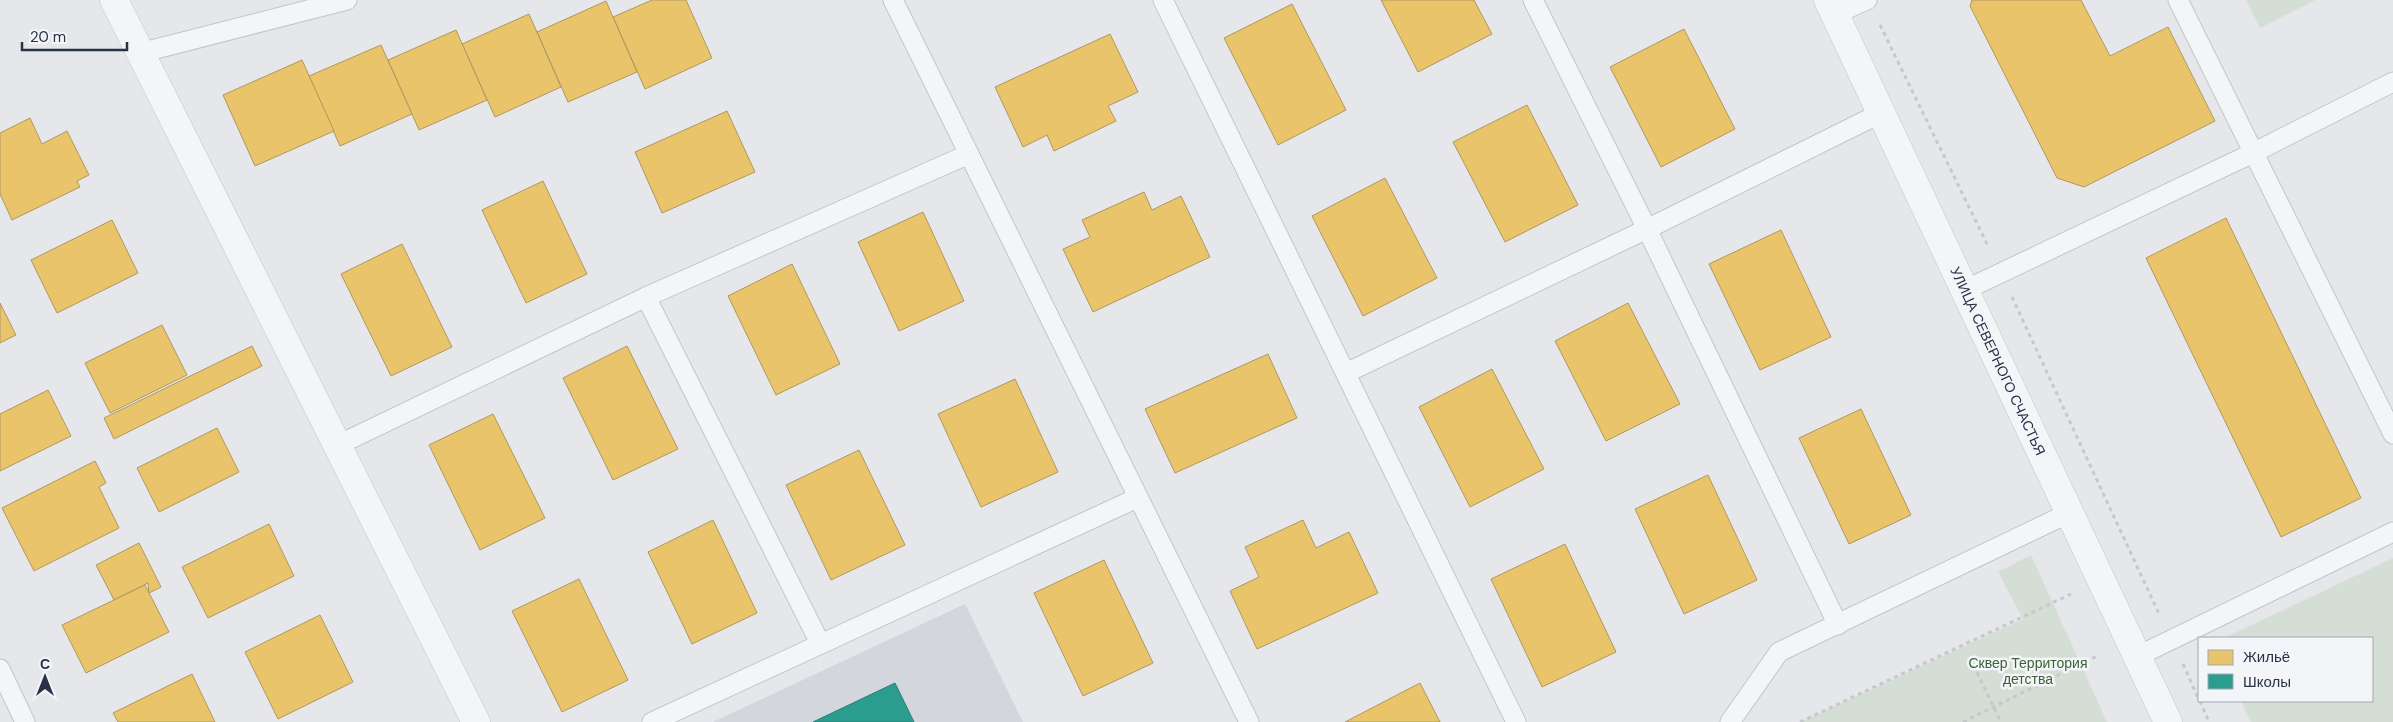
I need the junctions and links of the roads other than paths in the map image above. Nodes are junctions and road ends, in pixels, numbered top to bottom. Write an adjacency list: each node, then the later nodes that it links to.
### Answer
1 (114, 0): 9 (street)
2 (347, 0): 9 (lane)
3 (893, 0): 13 (lane)
4 (1163, 0): 17 (lane)
5 (1533, 0): 14 (lane)
6 (1867, 0): 8 (lane)
7 (2178, 0): 12 (lane)
8 (1832, 7): 11 (street, УЛИЦА СЕВЕРНОГО СЧАСТЬЯ)
9 (140, 53): 19 (street)
10 (2393, 82): 12 (lane)
11 (1881, 113): 14 (lane); 15 (street, УЛИЦА СЕВЕРНОГО СЧАСТЬЯ)
12 (2255, 152): 15 (lane); 18 (lane)
13 (969, 154): 16 (lane); 20 (lane)
14 (1647, 229): 17 (lane); 23 (lane)
15 (1965, 290): 21 (street, УЛИЦА СЕВЕРНОГО СЧАСТЬЯ)
16 (646, 297): 19 (lane); 24 (lane)
17 (1346, 373): 31 (lane)
18 (2393, 434)
19 (338, 445): 28 (street)
20 (1137, 498): 24 (lane); 30 (lane)
21 (2069, 513): 23 (lane); 25 (street, УЛИЦА СЕВЕРНОГО СЧАСТЬЯ)
22 (2393, 532): 25 (lane)
23 (1838, 625): 32 (lane)
24 (820, 643): 29 (lane)
25 (2138, 656): 33 (street, УЛИЦА СЕВЕРНОГО СЧАСТЬЯ)
26 (0, 669): 27 (lane)
27 (25, 722)
28 (476, 722)
29 (652, 722)
30 (1249, 722)
31 (1516, 722)
32 (1730, 722)
33 (2168, 722)

